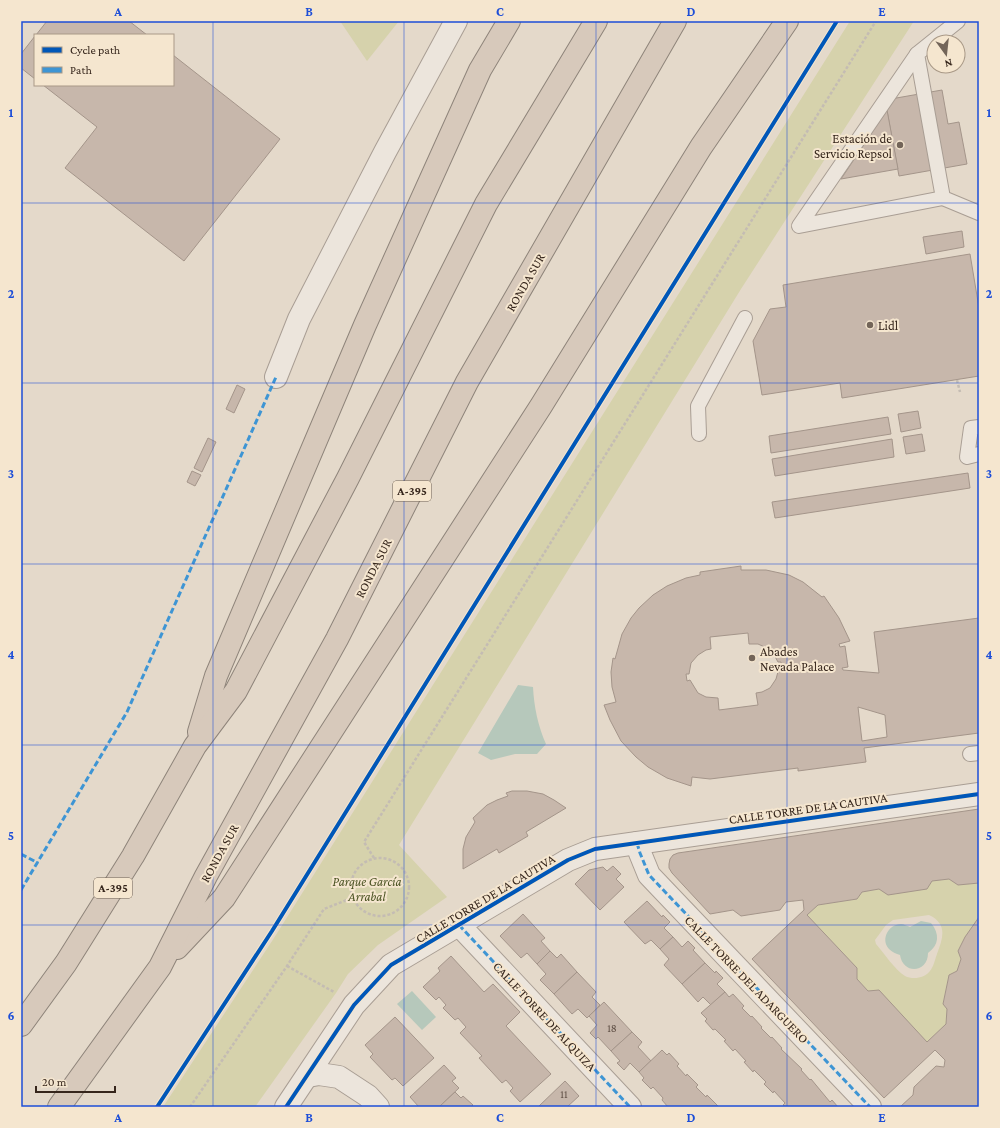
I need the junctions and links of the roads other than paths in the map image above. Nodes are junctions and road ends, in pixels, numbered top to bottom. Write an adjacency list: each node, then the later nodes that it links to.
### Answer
1 (456, 21): 11 (street)
2 (509, 21): 15 (highway)
3 (596, 21): 15 (highway, A-395)
4 (675, 21): 19 (highway, RONDA SUR / A-395)
5 (786, 21): 19 (highway)
6 (958, 21): 7 (lane)
7 (917, 54): 8 (lane); 8 (lane)
8 (943, 198): 9 (lane)
9 (979, 213)
10 (745, 318): 13 (lane)
11 (276, 377)
12 (975, 428): 14 (lane)
13 (699, 434)
14 (973, 455)
15 (195, 746): 20 (highway, A-395)
16 (979, 794): 17 (street, CALLE TORRE DE LA CAUTIVA)
17 (637, 843): 18 (street, CALLE TORRE DE LA CAUTIVA); 26 (street, CALLE TORRE DEL ADARGUERO)
18 (459, 925): 21 (street, CALLE TORRE DE LA CAUTIVA); 25 (street, CALLE TORRE DE ALQUIZA)
19 (160, 967): 22 (highway, RONDA SUR / A-395)
20 (21, 1025)
21 (308, 1076): 23 (street, CALLE TORRE DE LA CAUTIVA); 24 (street)
22 (59, 1107)
23 (286, 1107)
24 (378, 1107)
25 (630, 1107)
26 (870, 1107)

